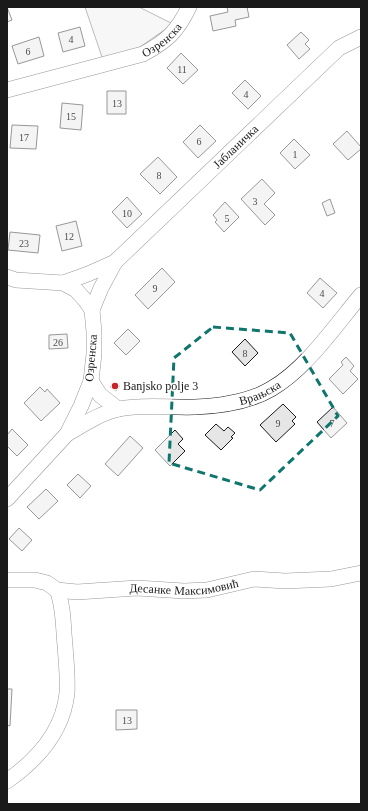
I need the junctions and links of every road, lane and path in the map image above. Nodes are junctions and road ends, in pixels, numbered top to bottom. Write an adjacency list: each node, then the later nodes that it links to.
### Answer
1 (189, 7): 3 (street, Озренска)
2 (361, 37): 4 (street, Јабланичка)
3 (7, 90)
4 (115, 262): 6 (street); 8 (street)
5 (7, 278): 6 (street)
6 (63, 283): 8 (street)
7 (361, 295): 10 (street, Врањска)
8 (92, 310): 9 (street, Озренска)
9 (91, 381): 10 (street); 11 (street, Озренска)
10 (118, 409): 11 (street, Врањска)
11 (67, 434): 12 (street, Озренска)
12 (7, 499)
13 (361, 573): 15 (street, Десанке Максимовић)
14 (7, 580): 15 (street, Десанке Максимовић)
15 (58, 590): 16 (street)
16 (7, 781)

